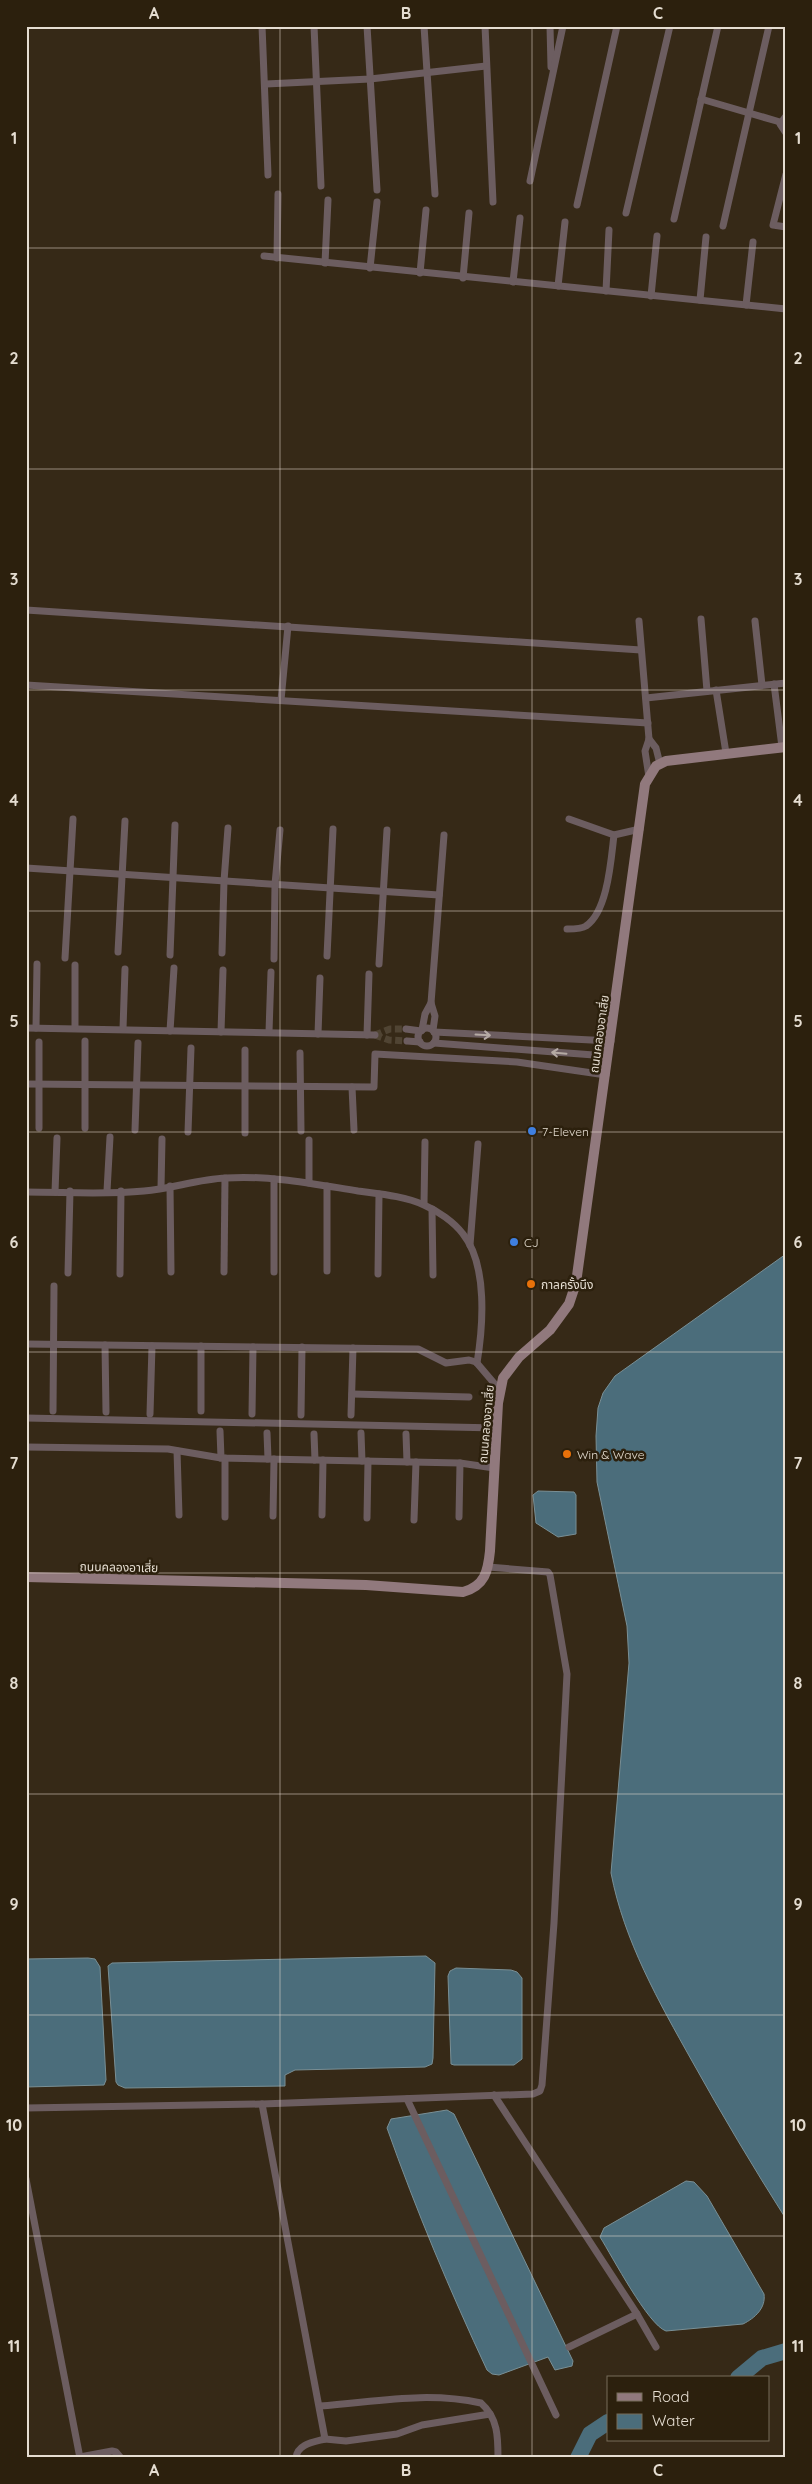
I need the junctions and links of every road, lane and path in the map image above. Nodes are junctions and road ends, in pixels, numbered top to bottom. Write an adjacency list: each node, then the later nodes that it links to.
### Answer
1 (262, 26): 17 (street)
2 (314, 26): 16 (street)
3 (367, 26): 14 (street)
4 (424, 26): 13 (street)
5 (485, 26): 12 (street)
6 (550, 26): 15 (street)
7 (563, 26): 15 (street)
8 (617, 26): 32 (street)
9 (670, 26): 35 (street)
10 (718, 26): 18 (street)
11 (769, 26): 19 (street)
12 (486, 66): 13 (street); 31 (street)
13 (427, 74): 14 (street); 28 (street)
14 (370, 79): 16 (street); 26 (street)
15 (552, 79): 24 (street)
16 (317, 82): 17 (street); 25 (street)
17 (266, 84): 23 (street)
18 (701, 100): 19 (street); 37 (street)
19 (750, 113): 20 (street); 39 (street)
20 (783, 119): 21 (street)
21 (786, 133)
22 (786, 174): 40 (street)
23 (268, 175)
24 (530, 181)
25 (321, 186)
26 (377, 190)
27 (278, 194): 46 (street)
28 (435, 194)
29 (328, 200): 47 (street)
30 (377, 202): 48 (street)
31 (493, 202)
32 (577, 205)
33 (426, 210): 49 (street)
34 (469, 213): 50 (street)
35 (626, 213)
36 (520, 218): 51 (street)
37 (674, 219)
38 (565, 222): 52 (street)
39 (723, 226)
40 (786, 227)
41 (609, 230): 53 (street)
42 (657, 236): 54 (street)
43 (706, 237): 55 (street)
44 (753, 242): 56 (street)
45 (264, 256): 46 (street)
46 (277, 258): 47 (street)
47 (325, 263): 48 (street)
48 (370, 268): 49 (street)
49 (420, 273): 50 (street)
50 (463, 278): 51 (street)
51 (512, 282): 52 (street)
52 (558, 286): 53 (street)
53 (606, 291): 54 (street)
54 (651, 296): 55 (street)
55 (700, 300): 56 (street)
56 (746, 305): 57 (street)
57 (786, 309)
58 (26, 610): 62 (street)
59 (701, 619): 69 (street)
60 (639, 621): 63 (street)
61 (755, 621): 67 (street)
62 (288, 626): 63 (street); 71 (street)
63 (641, 650): 70 (street)
64 (786, 683): 65 (street)
65 (774, 684): 67 (street); 74 (street)
66 (26, 685): 71 (street)
67 (762, 685): 68 (street)
68 (716, 690): 69 (street); 75 (street)
69 (707, 691): 70 (street)
70 (646, 698): 72 (street)
71 (281, 700): 72 (street)
72 (648, 723): 73 (street)
73 (650, 739): 76 (street); 77 (street)
74 (784, 747): 75 (street)
75 (726, 753): 76 (street)
76 (660, 764): 77 (street, ถนนคลองอาเสี่ย)
77 (649, 777): 84 (street, ถนนคลองอาเสี่ย)
78 (73, 819): 90 (street)
79 (569, 819): 87 (street)
80 (125, 821): 91 (street)
81 (175, 825): 92 (street)
82 (228, 828): 93 (street)
83 (333, 829): 95 (street)
84 (640, 829): 87 (street); 128 (street, ถนนคลองอาเสี่ย)
85 (280, 830): 94 (street)
86 (387, 830): 96 (street)
87 (614, 834): 98 (street)
88 (444, 835): 97 (street)
89 (26, 868): 90 (street)
90 (69, 871): 91 (street); 103 (street)
91 (122, 874): 92 (street); 99 (street)
92 (173, 878): 93 (street); 101 (street)
93 (224, 881): 94 (street); 100 (street)
94 (275, 884): 95 (street); 104 (street)
95 (329, 888): 96 (street); 102 (street)
96 (382, 891): 97 (street); 106 (street)
97 (439, 895): 114 (street)
98 (567, 930)
99 (118, 952)
100 (222, 953)
101 (170, 955)
102 (327, 956)
103 (66, 958)
104 (274, 959)
105 (37, 964): 116 (street)
106 (379, 964)
107 (75, 965): 117 (street)
108 (125, 968): 118 (street)
109 (174, 968): 121 (street)
110 (223, 970): 123 (street)
111 (271, 972): 124 (street)
112 (369, 974): 125 (street)
113 (320, 978): 125 (street)
114 (431, 1002): 120 (street); 122 (street)
115 (26, 1028): 116 (street)
116 (36, 1028): 117 (street)
117 (75, 1028): 118 (street)
118 (123, 1029): 121 (street)
119 (406, 1029): 120 (street)
120 (422, 1030): 122 (street); 130 (street)
121 (170, 1031): 123 (street)
122 (434, 1031): 128 (street, one-way to 128); 132 (street)
123 (221, 1032): 124 (street)
124 (269, 1032): 125 (street)
125 (318, 1034)
126 (85, 1041): 140 (street)
127 (407, 1041): 130 (street)
128 (611, 1041): 136 (street, ถนนคลองอาเสี่ย)
129 (39, 1042): 139 (street)
130 (420, 1042): 132 (street)
131 (138, 1043): 141 (street)
132 (434, 1043): 136 (street, one-way to 132)
133 (191, 1048): 142 (street)
134 (246, 1050): 143 (street)
135 (300, 1053): 144 (street)
136 (608, 1056): 137 (street, ถนนคลองอาเสี่ย)
137 (606, 1075): 145 (street); 192 (street, ถนนคลองอาเสี่ย)
138 (26, 1084): 139 (street)
139 (39, 1084): 140 (street); 146 (street)
140 (85, 1084): 141 (street); 147 (street)
141 (137, 1085): 142 (street); 148 (street)
142 (190, 1085): 143 (street); 150 (street)
143 (245, 1086): 144 (street); 152 (street)
144 (300, 1086): 145 (street); 151 (street)
145 (352, 1086): 149 (street)
146 (39, 1128)
147 (84, 1128)
148 (135, 1130)
149 (354, 1130)
150 (188, 1132)
151 (301, 1132)
152 (245, 1133)
153 (110, 1137): 165 (street)
154 (57, 1138): 168 (street)
155 (162, 1139): 164 (street)
156 (309, 1140): 161 (street)
157 (424, 1142): 171 (street)
158 (478, 1144): 173 (street)
159 (225, 1178): 160 (street); 162 (street); 175 (street)
160 (274, 1179): 161 (street); 176 (street)
161 (309, 1183): 163 (street)
162 (170, 1186): 164 (street); 174 (street)
163 (327, 1186): 170 (street); 177 (street)
164 (161, 1188): 166 (street)
165 (108, 1191): 166 (street); 169 (street)
166 (121, 1191): 179 (street)
167 (26, 1192): 168 (street)
168 (54, 1192): 169 (street)
169 (70, 1192): 178 (street)
170 (379, 1194): 171 (street); 180 (street)
171 (424, 1204): 172 (street)
172 (432, 1209): 173 (street); 181 (street)
173 (470, 1245): 191 (street)
174 (171, 1272)
175 (224, 1272)
176 (274, 1272)
177 (327, 1272)
178 (68, 1273)
179 (120, 1274)
180 (378, 1274)
181 (433, 1275)
182 (54, 1286): 184 (street)
183 (26, 1344): 184 (street)
184 (53, 1344): 185 (street); 196 (street)
185 (105, 1345): 186 (street); 197 (street)
186 (152, 1346): 187 (street); 198 (street)
187 (201, 1346): 188 (street); 195 (street)
188 (253, 1347): 189 (street); 199 (street)
189 (302, 1347): 190 (street); 200 (street)
190 (353, 1348): 191 (street); 193 (street)
191 (477, 1363): 192 (street)
192 (499, 1389): 203 (street, ถนนคลองอาเสี่ย)
193 (352, 1394): 194 (street); 201 (street)
194 (469, 1397)
195 (201, 1411)
196 (53, 1412)
197 (106, 1412)
198 (150, 1414)
199 (252, 1414)
200 (301, 1415)
201 (351, 1415)
202 (26, 1418): 203 (street)
203 (496, 1428): 218 (street, ถนนคลองอาเสี่ย)
204 (220, 1431): 211 (street)
205 (267, 1433): 212 (street)
206 (361, 1433): 214 (street)
207 (314, 1434): 213 (street)
208 (406, 1434): 215 (street)
209 (26, 1447): 210 (street)
210 (178, 1451): 211 (street); 220 (street)
211 (223, 1458): 212 (street); 222 (street)
212 (271, 1459): 213 (street); 221 (street)
213 (319, 1460): 214 (street); 219 (street)
214 (365, 1461): 215 (street); 224 (street)
215 (407, 1462): 216 (street)
216 (416, 1462): 217 (street); 225 (street)
217 (460, 1463): 218 (street); 223 (street)
218 (494, 1468): 226 (street, ถนนคลองอาเสี่ย)
219 (322, 1514)
220 (179, 1515)
221 (273, 1516)
222 (224, 1517)
223 (458, 1517)
224 (367, 1518)
225 (414, 1520)
226 (488, 1567): 227 (street, ถนนคลองอาเสี่ย); 228 (street)
227 (26, 1577)
228 (494, 2095): 229 (street); 233 (street)
229 (407, 2099): 230 (street); 238 (street)
230 (262, 2104): 231 (street); 236 (street)
231 (26, 2108)
232 (26, 2179): 240 (street)
233 (637, 2314): 234 (street); 235 (street)
234 (569, 2347)
235 (656, 2347)
236 (320, 2406): 237 (street); 239 (street)
237 (490, 2414): 239 (street); 243 (street)
238 (556, 2415)
239 (325, 2439): 242 (street)
240 (80, 2457): 241 (street)
241 (121, 2458)
242 (296, 2458)
243 (498, 2458)

